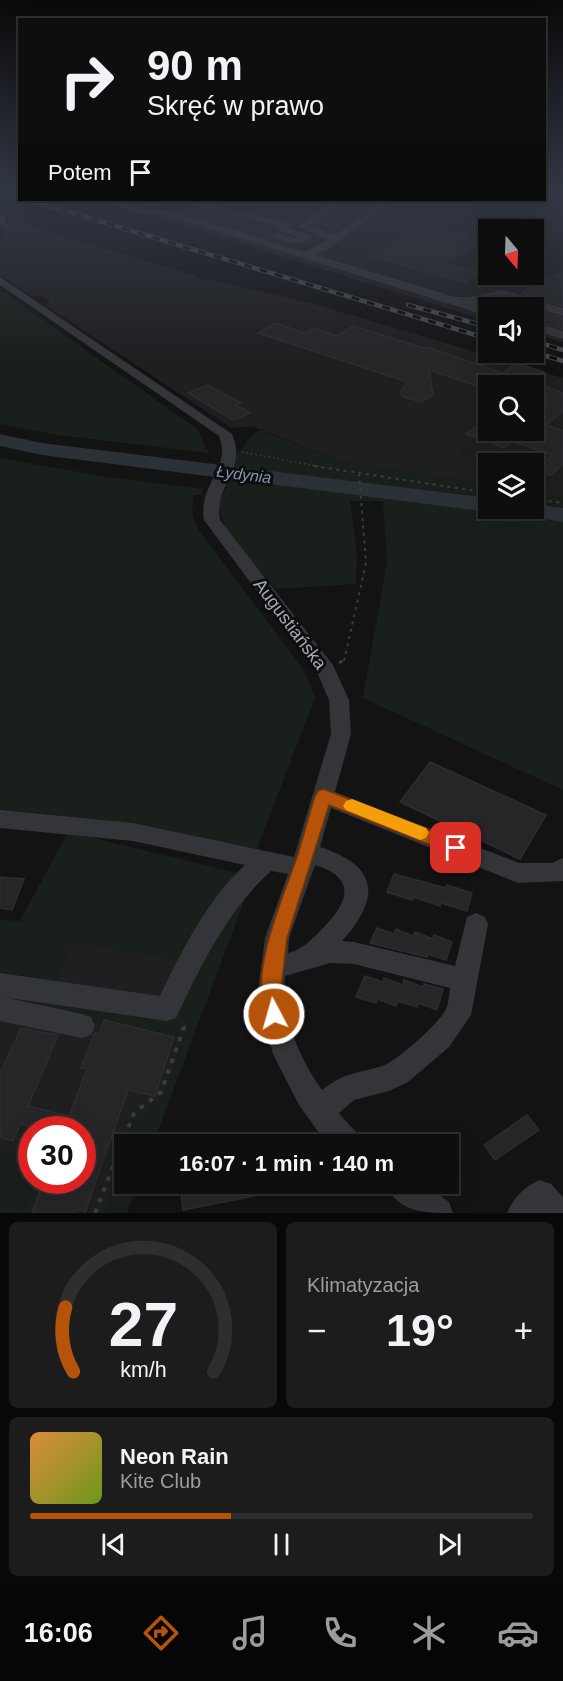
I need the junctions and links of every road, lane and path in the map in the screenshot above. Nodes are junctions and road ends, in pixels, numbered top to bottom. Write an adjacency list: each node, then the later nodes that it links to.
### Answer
1 (281, 249): 3 (street)
2 (318, 249): 3 (street)
3 (305, 256): 5 (street)
4 (0, 280): 10 (street)
5 (454, 301): 6 (street); 7 (street)
6 (478, 309)
7 (563, 312)
8 (544, 329): 9 (street)
9 (563, 335)
10 (229, 457): 11 (path); 17 (street, Augustiańska)
11 (359, 474): 12 (path); 13 (path)
12 (359, 478): 14 (path)
13 (478, 491)
14 (362, 499): 17 (path)
15 (544, 500): 16 (path)
16 (563, 503)
17 (326, 670): 18 (street, Augustiańska)
18 (323, 796): 20 (street, Augustiańska); 22 (street)
19 (0, 819): 21 (street)
20 (304, 860): 21 (street); 24 (street); 25 (street, Augustiańska)
21 (266, 861): 29 (street)
22 (563, 868)
23 (476, 924): 26 (street)
24 (306, 959): 25 (street); 26 (street)
25 (272, 969): 31 (street, Augustiańska)
26 (465, 980): 31 (street)
27 (0, 985): 29 (street)
28 (0, 1008): 30 (street)
29 (167, 1009): 34 (path)
30 (82, 1026)
31 (320, 1110): 32 (street, Augustiańska)
32 (337, 1134)
33 (413, 1194): 35 (street)
34 (95, 1213)
35 (438, 1213)
36 (522, 1213): 37 (street)
37 (558, 1213)

